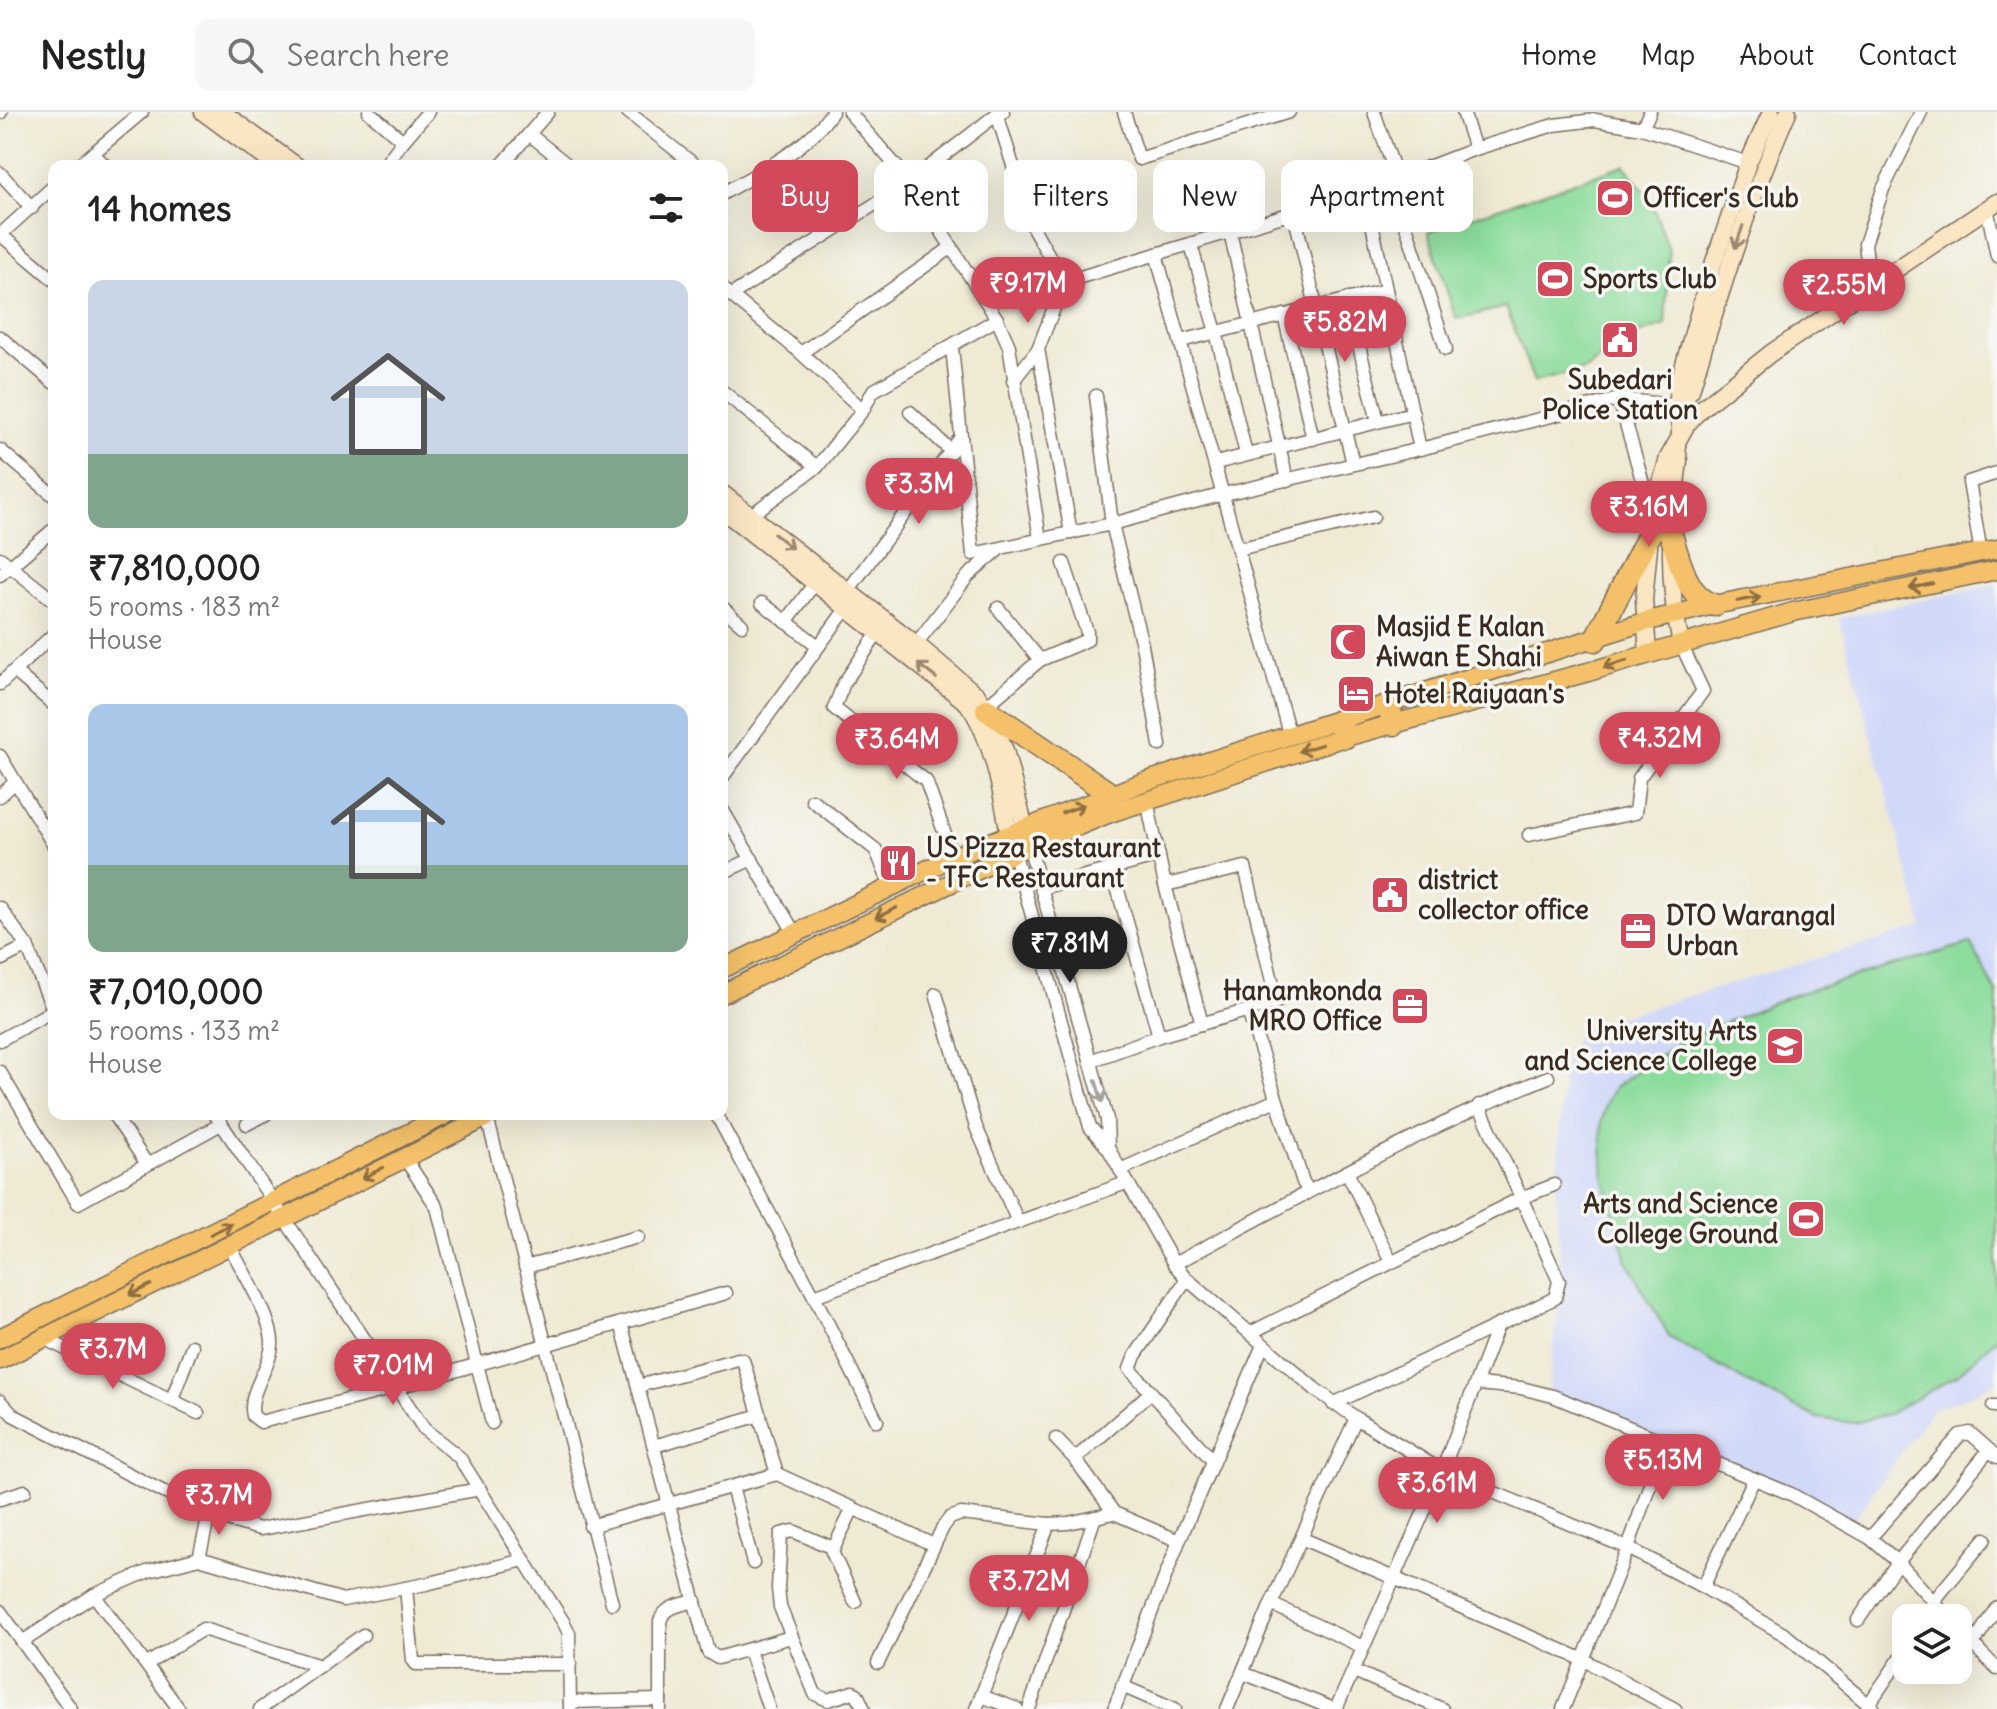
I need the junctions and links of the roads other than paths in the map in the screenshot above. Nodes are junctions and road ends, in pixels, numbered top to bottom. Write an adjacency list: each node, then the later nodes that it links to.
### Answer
1 (142, 112): 23 (street)
2 (203, 112): 26 (street)
3 (222, 112): 27 (street)
4 (369, 112): 21 (street)
5 (428, 112): 21 (street)
6 (548, 112): 20 (street)
7 (628, 112): 31 (street)
8 (832, 112): 38 (street)
9 (849, 112): 32 (street)
10 (1124, 112): 11 (street)
11 (1288, 112)
12 (1374, 112): 34 (street)
13 (1463, 112): 22 (street)
14 (1650, 112): 19 (street)
15 (1771, 112): 36 (street)
16 (1788, 112): 76 (street, one-way to 76)
17 (1921, 112): 55 (street)
18 (1000, 113): 33 (street); 54 (street)
19 (1642, 128): 22 (street); 36 (street)
20 (529, 134): 29 (street); 30 (street)
21 (403, 141): 28 (street)
22 (1475, 149): 35 (street)
23 (93, 154): 24 (street); 25 (street)
24 (86, 160)
25 (100, 160)
26 (268, 160)
27 (289, 160)
28 (389, 160)
29 (506, 160)
30 (562, 160)
31 (688, 160)
32 (891, 160)
33 (939, 160)
34 (1388, 160)
35 (1445, 160)
36 (1748, 163): 76 (street)
37 (0, 173): 42 (street)
38 (728, 188)
39 (48, 192): 42 (street)
40 (874, 204): 57 (street)
41 (1992, 205): 52 (street); 55 (street)
42 (32, 208): 48 (street)
43 (942, 232): 50 (street)
44 (1230, 232): 49 (street); 63 (street)
45 (1298, 232): 60 (street)
46 (1374, 232): 56 (street)
47 (1410, 232): 69 (street)
48 (0, 235): 53 (street)
49 (1191, 245): 51 (street); 64 (street)
50 (952, 247): 62 (street); 70 (street)
51 (1156, 254): 54 (street); 66 (street)
52 (1997, 256)
53 (48, 275)
54 (1064, 282): 68 (street)
55 (1870, 285): 84 (street)
56 (1386, 290): 59 (street); 79 (street)
57 (728, 291)
58 (728, 293): 70 (street)
59 (1347, 299): 60 (street); 80 (street)
60 (1316, 306): 61 (street); 81 (street)
61 (1284, 315): 63 (street); 83 (street)
62 (997, 319): 67 (street); 72 (street)
63 (1251, 323): 64 (street); 85 (street)
64 (1216, 332): 66 (street); 89 (street)
65 (0, 337): 71 (street)
66 (1181, 341): 90 (street)
67 (952, 347): 77 (street); 82 (street)
68 (1038, 349): 72 (street); 104 (street)
69 (1446, 349)
70 (801, 353): 77 (street)
71 (48, 378)
72 (1013, 381): 105 (street)
73 (728, 396): 92 (street)
74 (1096, 396): 101 (street)
75 (1619, 399): 76 (street); 86 (street); 102 (street)
76 (1679, 405): 84 (street)
77 (863, 410): 92 (street)
78 (910, 412): 88 (street)
79 (1413, 413): 80 (street); 86 (street)
80 (1378, 421): 81 (street)
81 (1345, 430): 83 (street); 91 (street)
82 (961, 437): 88 (street); 106 (street)
83 (1313, 439): 85 (street)
84 (1678, 441): 102 (street); 102 (street)
85 (1279, 446): 89 (street); 94 (street)
86 (1420, 449): 91 (street)
87 (0, 450): 95 (street)
88 (951, 451): 114 (street)
89 (1246, 454): 90 (street)
90 (1216, 463): 96 (street)
91 (1353, 464): 94 (street)
92 (817, 467): 99 (street)
93 (1997, 473): 108 (street)
94 (1287, 480): 96 (street)
95 (48, 491)
96 (1224, 494): 101 (street); 107 (street)
97 (728, 498): 99 (street)
98 (728, 515): 112 (street)
99 (751, 515): 114 (street, one-way to 114)
100 (1373, 517): 107 (street)
101 (1112, 524): 104 (street); 138 (street)
102 (1657, 527): 116 (highway); 119 (street); 121 (street); 125 (highway)
103 (48, 533): 110 (street)
104 (1071, 533): 105 (street)
105 (1040, 539): 106 (street)
106 (1001, 548): 127 (street)
107 (1238, 549): 137 (street)
108 (1989, 551): 116 (main road, one-way to 108)
109 (1064, 563): 130 (street)
110 (3, 566): 113 (street)
111 (1997, 570): 128 (main road, one-way to 128)
112 (814, 584): 114 (street); 120 (street)
113 (48, 597)
114 (847, 600): 123 (street); 127 (street); 140 (street)
115 (762, 603): 120 (street)
116 (1714, 605): 119 (main road)
117 (998, 608): 130 (street)
118 (728, 612): 122 (street)
119 (1674, 615): 121 (main road); 128 (street)
120 (786, 622): 126 (street)
121 (1644, 622): 125 (main road); 129 (street)
122 (742, 625)
123 (878, 633): 149 (street, one-way to 123); 151 (street)
124 (48, 640): 131 (street)
125 (1595, 640): 135 (main road)
126 (813, 642)
127 (916, 644): 134 (street)
128 (1681, 644): 129 (main road); 148 (street)
129 (1648, 653): 135 (main road, one-way to 135)
130 (1040, 660): 134 (street)
131 (14, 671): 132 (street); 133 (street)
132 (0, 684)
133 (48, 700)
134 (986, 708): 142 (highway); 149 (street)
135 (1391, 714): 136 (main road)
136 (1342, 729): 137 (main road); 145 (main road, one-way to 145)
137 (1290, 737): 142 (main road)
138 (1160, 745)
139 (0, 756): 141 (street)
140 (728, 769)
141 (15, 782): 143 (street); 147 (street)
142 (1112, 795): 149 (main road, one-way to 142)
143 (0, 796)
144 (812, 800): 156 (street)
145 (1147, 801): 149 (main road); 150 (street)
146 (728, 819): 152 (street)
147 (48, 830)
148 (1529, 835)
149 (1019, 840): 151 (main road); 157 (street); 163 (main road, one-way to 163); 185 (street)
150 (1159, 856): 153 (street); 155 (street)
151 (953, 857): 156 (main road)
152 (752, 859): 154 (street); 159 (street)
153 (1112, 862): 157 (street); 169 (street)
154 (728, 870)
155 (1165, 885): 166 (street); 168 (street)
156 (891, 887): 159 (main road)
157 (1041, 888): 171 (street)
158 (0, 908): 160 (street)
159 (794, 932): 162 (main road)
160 (27, 946): 161 (street); 165 (street)
161 (0, 960)
162 (728, 966)
163 (728, 991)
164 (936, 994): 196 (street)
165 (48, 997)
166 (1248, 1011): 168 (street); 174 (street)
167 (48, 1014): 170 (street)
168 (1202, 1024): 169 (street)
169 (1159, 1036): 171 (street)
170 (0, 1040)
171 (1090, 1061): 185 (street, one-way to 185)
172 (0, 1072): 187 (street)
173 (1548, 1077): 175 (street)
174 (1276, 1100): 188 (street); 192 (street)
175 (1479, 1105): 189 (street); 193 (street)
176 (117, 1120): 187 (street)
177 (216, 1120): 187 (street)
178 (219, 1120): 194 (street)
179 (255, 1120): 184 (street)
180 (435, 1120): 194 (main road)
181 (482, 1120): 186 (main road)
182 (491, 1120): 201 (street)
183 (719, 1120): 204 (street)
184 (247, 1124)
185 (1108, 1148): 188 (street)
186 (404, 1157): 195 (main road, one-way to 195); 214 (street)
187 (147, 1164)
188 (1120, 1170): 190 (street)
189 (1347, 1172): 192 (street); 199 (street)
190 (1126, 1183): 196 (street); 200 (street)
191 (1554, 1185): 193 (street)
192 (1308, 1190): 200 (street)
193 (1521, 1198): 199 (street); 206 (street)
194 (273, 1202): 195 (street); 208 (main road, one-way to 194)
195 (285, 1219): 198 (main road); 217 (street)
196 (1018, 1222): 204 (street)
197 (638, 1237): 201 (street)
198 (229, 1245): 209 (main road, one-way to 209); 217 (street)
199 (1391, 1262): 207 (street)
200 (1174, 1264): 202 (street)
201 (525, 1267): 210 (street)
202 (1187, 1279): 207 (street); 218 (street)
203 (726, 1293): 205 (street)
204 (814, 1296): 225 (street)
205 (621, 1323): 210 (street); 216 (street)
206 (1498, 1325): 215 (street); 221 (street)
207 (1250, 1333): 211 (street)
208 (0, 1338)
209 (43, 1338): 213 (main road); 219 (street)
210 (545, 1344): 214 (street); 246 (street)
211 (1263, 1345): 221 (street); 232 (street)
212 (192, 1346): 219 (street)
213 (0, 1360)
214 (478, 1363): 217 (street); 226 (street)
215 (1477, 1384): 228 (street); 233 (street)
216 (638, 1386): 223 (street); 229 (street)
217 (395, 1388): 237 (street)
218 (1150, 1393): 231 (street); 232 (street)
219 (172, 1399): 222 (street)
220 (0, 1401): 243 (street)
221 (1333, 1404): 224 (street)
222 (198, 1413)
223 (760, 1415): 229 (street); 234 (street)
224 (1356, 1418): 233 (street); 248 (street)
225 (877, 1421)
226 (492, 1423)
227 (1056, 1439): 231 (street)
228 (1664, 1443): 235 (street); 253 (street)
229 (654, 1446): 240 (street)
230 (1993, 1454): 247 (street); 256 (street)
231 (1075, 1459): 242 (street)
232 (1213, 1461): 250 (street)
233 (1442, 1471): 253 (street); 258 (street)
234 (777, 1474): 236 (street); 241 (street)
235 (1754, 1479): 247 (street); 259 (street)
236 (732, 1487): 240 (street); 257 (street)
237 (480, 1489): 243 (street); 255 (street)
238 (25, 1491): 239 (street)
239 (0, 1499)
240 (670, 1504): 246 (street); 262 (street)
241 (853, 1508): 251 (street); 252 (street)
242 (1114, 1513): 244 (street); 250 (street)
243 (209, 1515): 254 (street)
244 (1095, 1517): 245 (street); 297 (street)
245 (1049, 1524): 251 (street); 286 (street)
246 (590, 1526): 264 (street)
247 (1870, 1538): 256 (street)
248 (1303, 1539): 258 (street); 265 (street)
249 (1985, 1539): 266 (street)
250 (1179, 1541): 285 (street)
251 (934, 1545): 277 (street)
252 (833, 1548): 263 (street); 271 (street)
253 (1628, 1548): 259 (street); 276 (street)
254 (199, 1558): 260 (street); 261 (street)
255 (524, 1560): 260 (street); 279 (street)
256 (1898, 1562): 266 (street); 269 (street)
257 (753, 1563)
258 (1393, 1579): 274 (street); 276 (street)
259 (1703, 1587): 289 (street)
260 (406, 1588): 279 (street)
261 (94, 1595): 272 (street); 278 (street)
262 (695, 1601): 275 (street); 288 (street)
263 (855, 1602)
264 (612, 1603)
265 (1271, 1604): 274 (street); 283 (street)
266 (1934, 1604)
267 (1997, 1607): 273 (street)
268 (0, 1611): 272 (street)
269 (1858, 1620)
270 (363, 1635): 280 (street)
271 (791, 1637): 275 (street); 294 (street)
272 (22, 1642): 290 (street)
273 (1973, 1644): 281 (street)
274 (1363, 1647): 282 (street)
275 (749, 1650): 293 (street)
276 (1582, 1659): 303 (street); 304 (street)
277 (878, 1663)
278 (147, 1664): 280 (street); 291 (street)
279 (570, 1664): 287 (street)
280 (320, 1666): 292 (street)
281 (1997, 1669)
282 (1354, 1671): 301 (street); 302 (street)
283 (1243, 1673): 300 (street); 301 (street)
284 (1892, 1673): 289 (street)
285 (1122, 1686): 298 (street); 299 (street)
286 (981, 1696): 295 (street); 296 (street)
287 (570, 1705): 288 (street)
288 (660, 1705)
289 (1871, 1707)
290 (71, 1709)
291 (179, 1709)
292 (260, 1709)
293 (769, 1709)
294 (864, 1709)
295 (976, 1709)
296 (1017, 1709)
297 (1029, 1709)
298 (1114, 1709)
299 (1175, 1709)
300 (1227, 1709)
301 (1335, 1709)
302 (1442, 1709)
303 (1563, 1709)
304 (1675, 1709)

